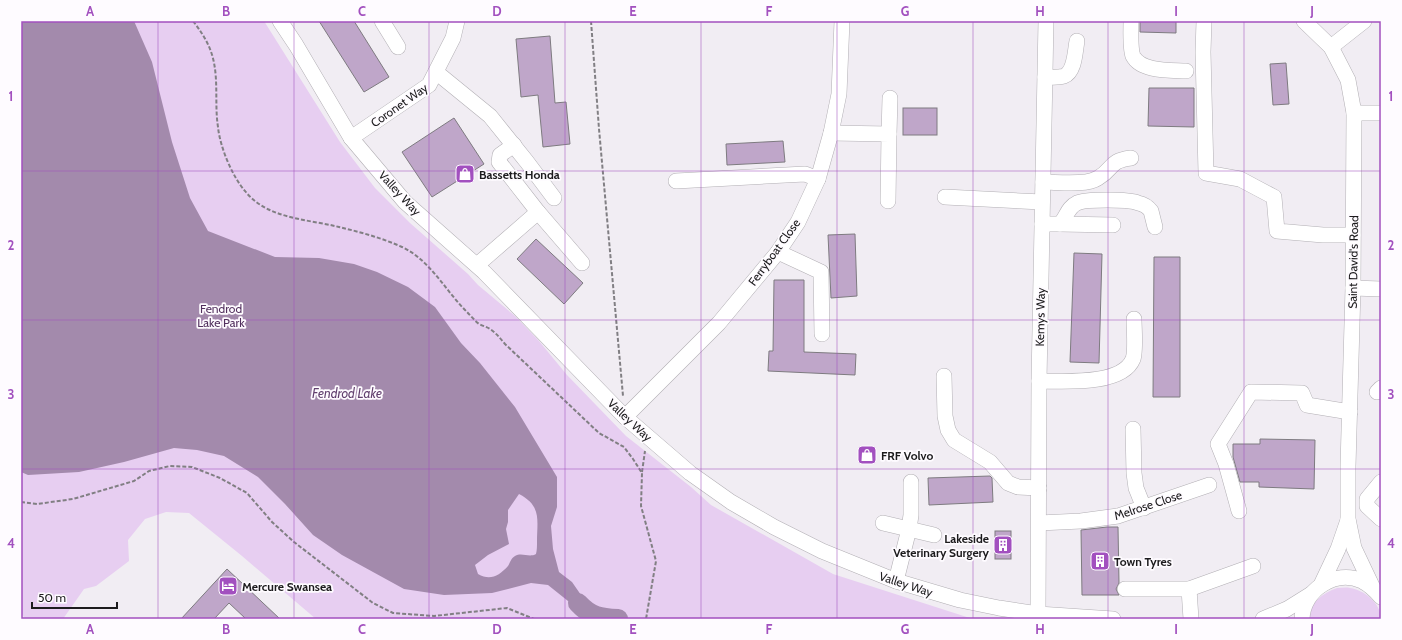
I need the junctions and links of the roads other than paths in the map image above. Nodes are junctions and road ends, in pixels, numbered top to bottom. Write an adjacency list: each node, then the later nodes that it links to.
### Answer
1 (280, 21): 21 (street, Valley Way)
2 (382, 21): 11 (street)
3 (457, 21): 14 (street, Coronet Way)
4 (842, 21): 19 (street, Ferryboat Close)
5 (1046, 21): 15 (street, Kemys Way)
6 (1131, 21): 13 (street)
7 (1204, 21): 36 (street)
8 (1304, 21): 12 (street, Saint David's Road)
9 (1364, 21): 12 (street)
10 (1077, 41): 15 (street)
11 (398, 47)
12 (1331, 47): 17 (street, Saint David's Road)
13 (1186, 71)
14 (436, 72): 21 (street, Coronet Way); 22 (street)
15 (1045, 77): 26 (street, Kemys Way)
16 (890, 98): 20 (street)
17 (1354, 113): 18 (street); 36 (street, Saint David's Road)
18 (1381, 113)
19 (831, 132): 20 (street); 24 (street, Ferryboat Close)
20 (889, 134): 29 (street)
21 (351, 138): 39 (street, Valley Way)
22 (514, 145): 28 (street); 31 (street)
23 (1131, 158): 26 (street)
24 (818, 179): 25 (street); 37 (street, Ferryboat Close)
25 (676, 181)
26 (1043, 182): 30 (street, Kemys Way)
27 (945, 197): 30 (street)
28 (554, 198)
29 (888, 200)
30 (1042, 202): 32 (street, Kemys Way)
31 (538, 212): 38 (street); 39 (street)
32 (1042, 224): 33 (street); 45 (street, Kemys Way)
33 (1060, 224): 34 (street); 35 (street)
34 (1113, 225)
35 (1155, 227)
36 (1353, 235): 40 (street, Saint David's Road)
37 (778, 252): 43 (street); 47 (street, Ferryboat Close)
38 (582, 264)
39 (476, 265): 47 (street, Valley Way)
40 (1353, 288): 41 (street); 46 (street, Saint David's Road)
41 (1381, 289)
42 (1134, 319): 45 (street)
43 (822, 334)
44 (944, 376): 52 (street)
45 (1039, 381): 52 (street, Kemys Way)
46 (1350, 412): 54 (street); 55 (street, Saint David's Road)
47 (625, 417): 62 (street, Valley Way)
48 (1133, 430): 53 (street)
49 (911, 482): 59 (street)
50 (1381, 482): 56 (street)
51 (1209, 485): 53 (street, Melrose Close)
52 (1039, 488): 58 (street, Kemys Way)
53 (1144, 508): 58 (street, Melrose Close)
54 (1239, 511)
55 (1348, 519): 65 (street, Saint David's Road); 66 (street, Saint David's Road)
56 (1381, 519)
57 (883, 523): 59 (street)
58 (1039, 523): 67 (street, Kemys Way)
59 (909, 529): 60 (street); 62 (street)
60 (934, 535)
61 (1253, 566): 64 (street)
62 (896, 581): 67 (street, Valley Way)
63 (1125, 589): 64 (street)
64 (1189, 589): 69 (street)
65 (1316, 589): 66 (street); 70 (street); 71 (street, Saint David's Road)
66 (1377, 592)
67 (1038, 614): 68 (street, Valley Way)
68 (1113, 619)
69 (1191, 619)
70 (1263, 619)
71 (1302, 619)

